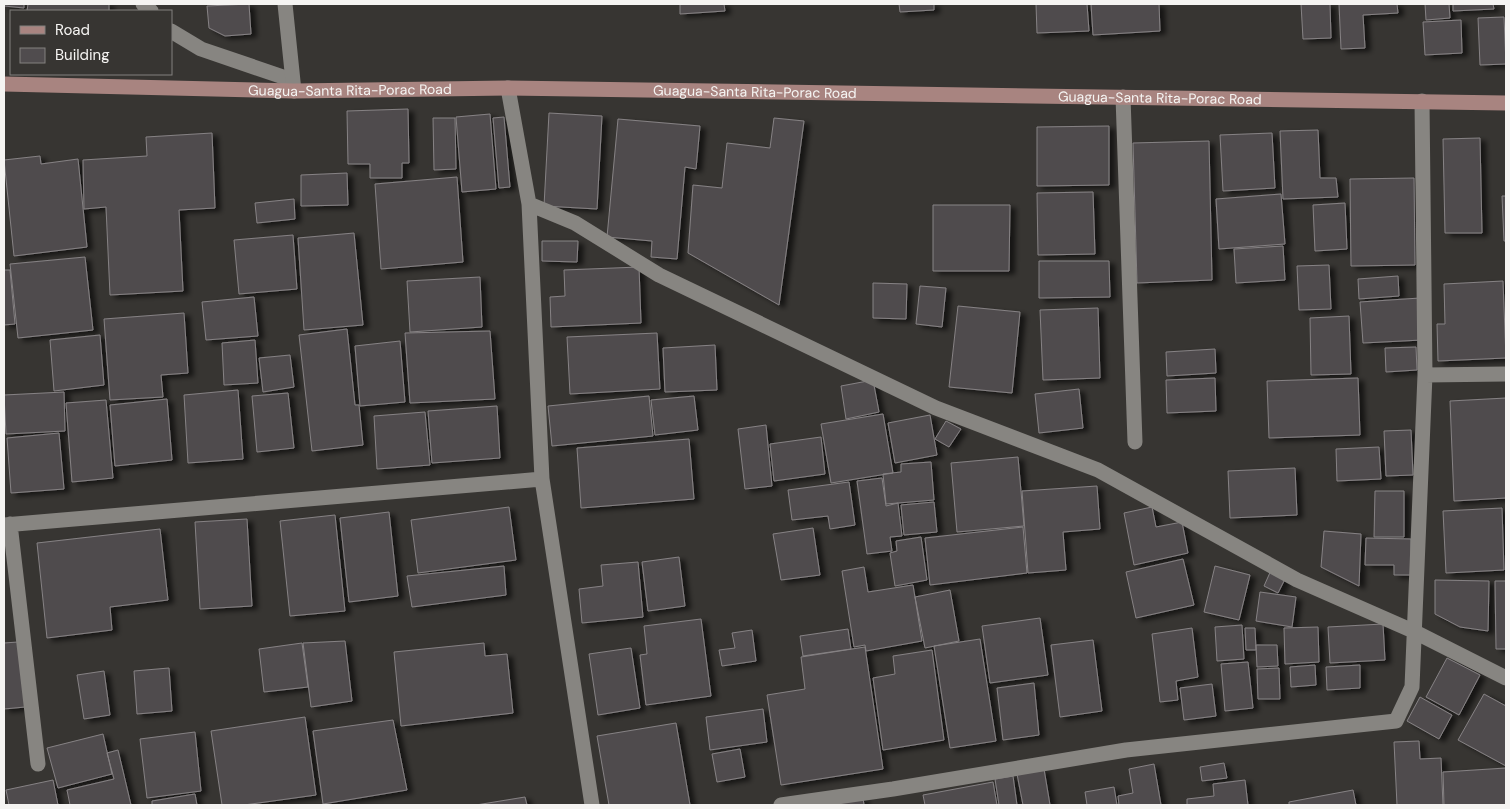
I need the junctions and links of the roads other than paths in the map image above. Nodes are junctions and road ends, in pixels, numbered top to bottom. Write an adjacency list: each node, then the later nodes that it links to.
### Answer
1 (285, 4): 4 (street)
2 (172, 32): 4 (street)
3 (4, 84): 4 (main road, Guagua-Santa Rita-Porac Road)
4 (293, 86): 5 (main road, Guagua-Santa Rita-Porac Road)
5 (508, 88): 6 (main road, Guagua-Santa Rita-Porac Road); 9 (street)
6 (1123, 97): 7 (main road, Guagua-Santa Rita-Porac Road); 12 (street)
7 (1422, 101): 8 (main road, Guagua-Santa Rita-Porac Road); 11 (street)
8 (1506, 102)
9 (529, 204): 13 (street); 15 (street)
10 (1506, 374): 11 (street)
11 (1425, 375): 15 (street)
12 (1135, 442)
13 (542, 479): 14 (street); 18 (street)
14 (7, 525): 17 (street)
15 (1413, 631): 16 (street); 19 (street)
16 (1506, 678)
17 (38, 764)
18 (592, 805)
19 (781, 805)

